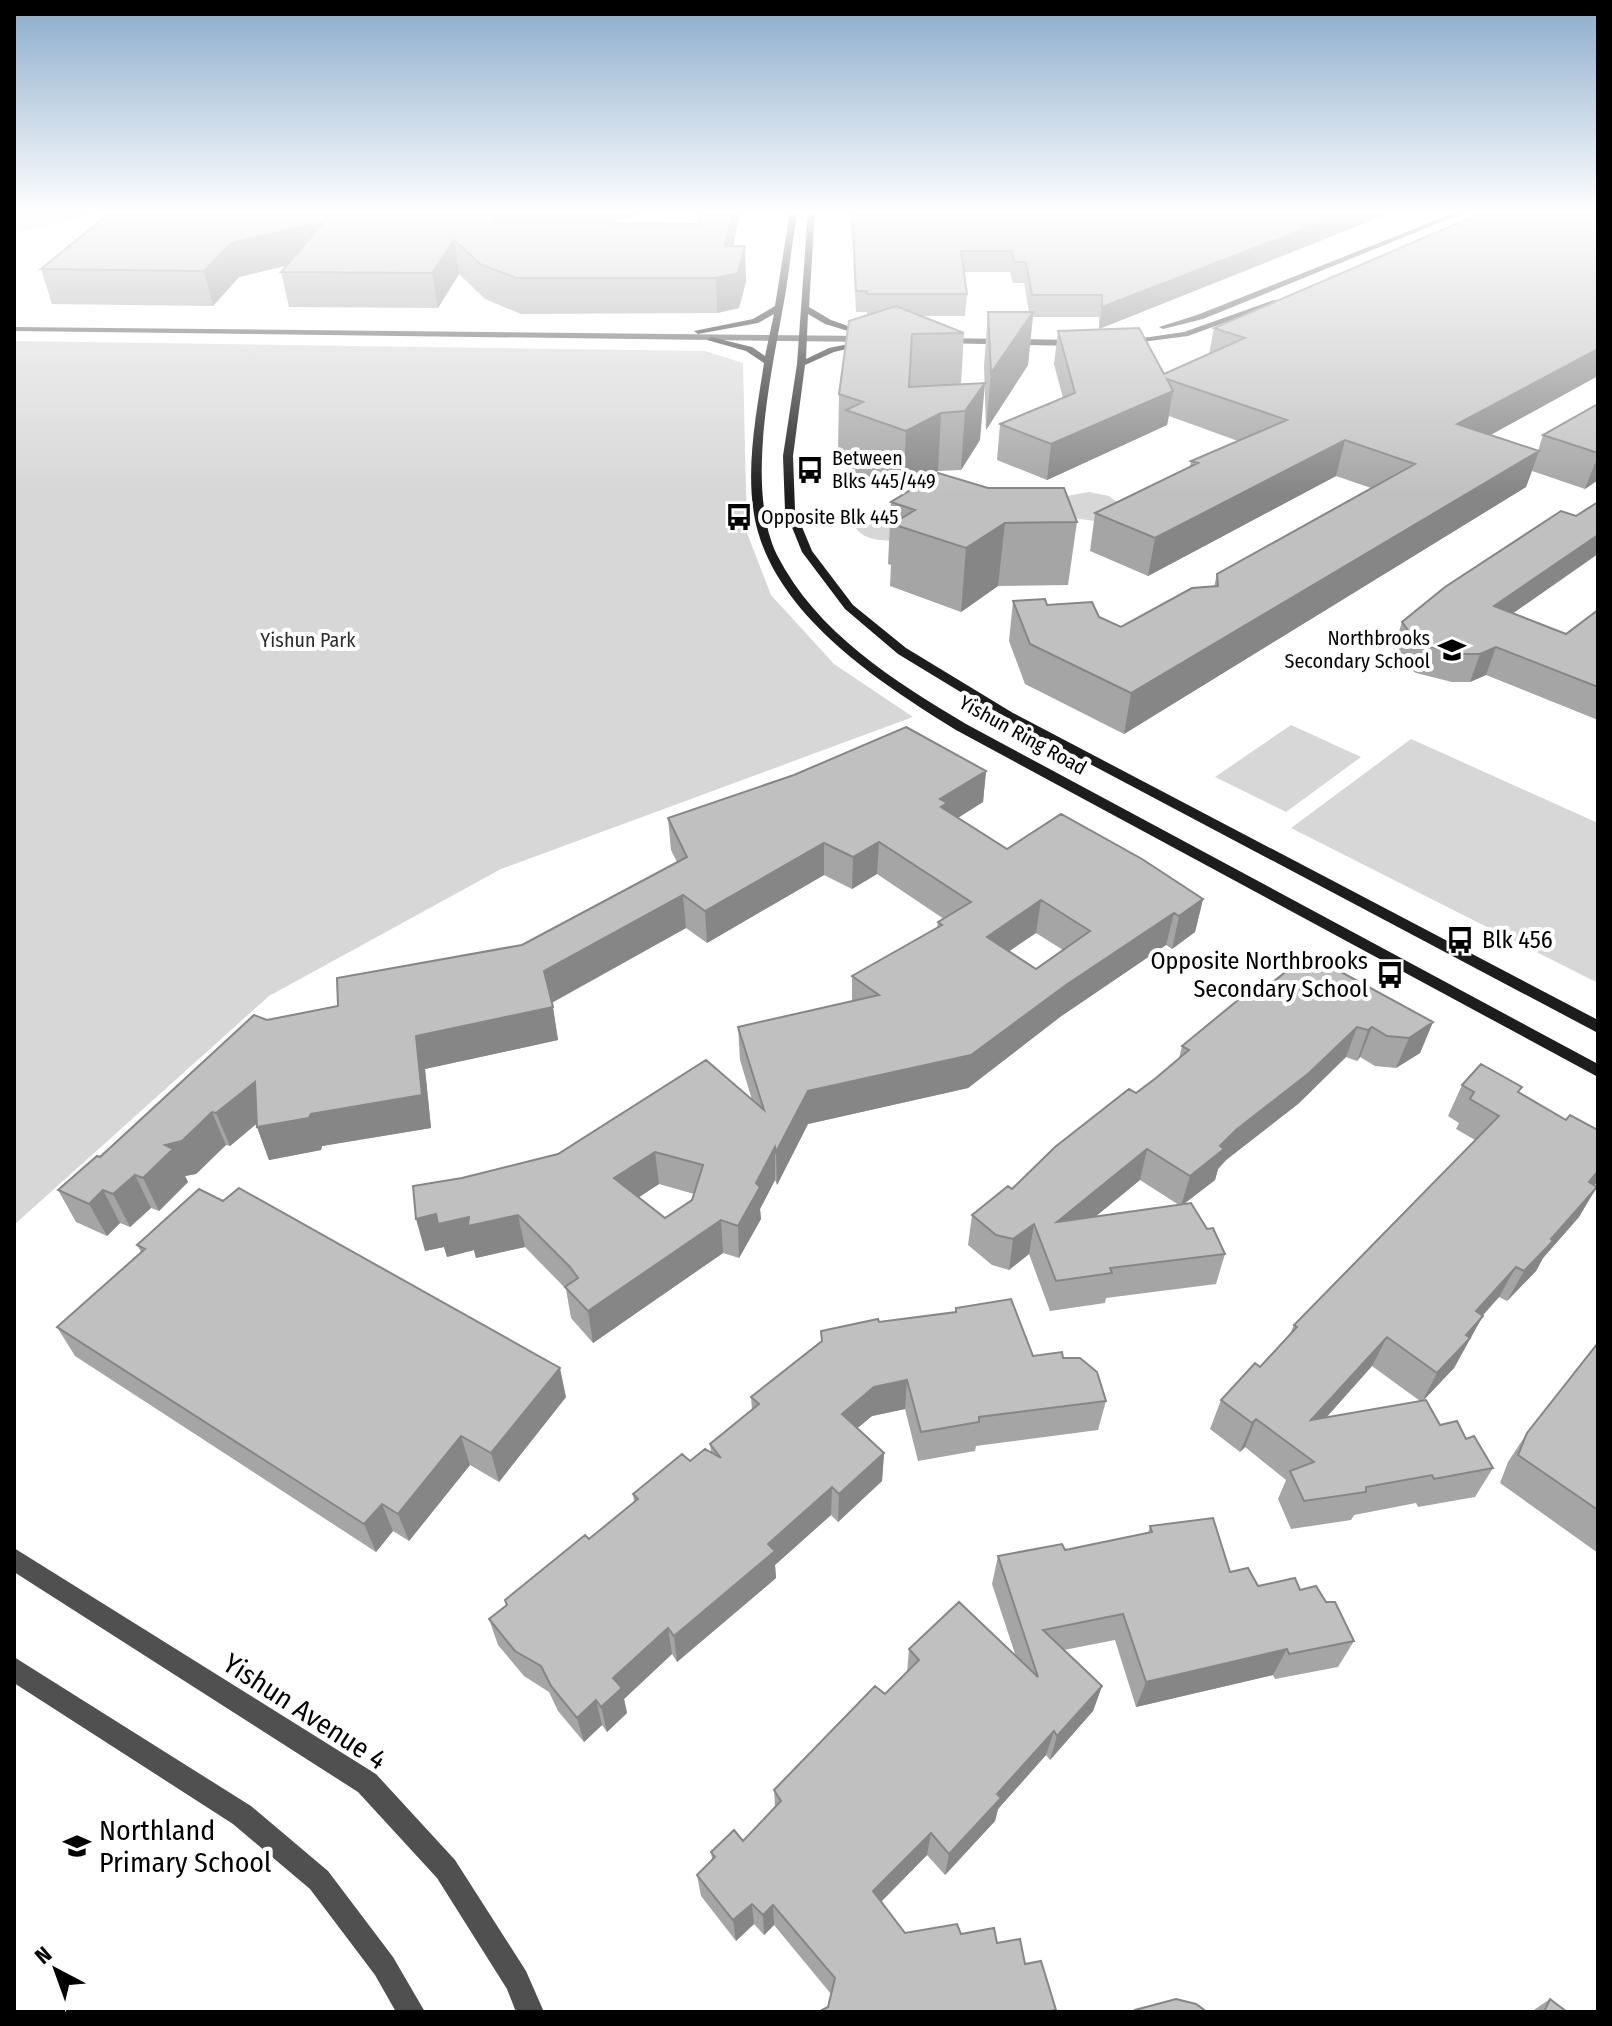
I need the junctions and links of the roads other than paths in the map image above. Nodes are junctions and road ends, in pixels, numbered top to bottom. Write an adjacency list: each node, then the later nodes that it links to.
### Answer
1 (1229, 306): 2 (street)
2 (1263, 306)
3 (779, 307): 9 (main road); 13 (main road, Yishun Ring Road)
4 (805, 308): 10 (main road); 14 (main road, Yishun Ring Road)
5 (14, 323): 6 (street)
6 (470, 328): 8 (street); 12 (street)
7 (14, 329): 12 (street)
8 (661, 330): 9 (street); 17 (street)
9 (698, 331): 13 (street)
10 (858, 331): 14 (street); 16 (street)
11 (936, 333): 15 (street)
12 (480, 335): 17 (street)
13 (772, 335): 14 (street); 18 (street); 21 (main road, Yishun Ring Road)
14 (803, 335): 16 (street); 22 (main road, Yishun Ring Road)
15 (1086, 335)
16 (877, 337): 22 (main road)
17 (673, 339): 18 (street)
18 (711, 340): 21 (main road)
19 (924, 341): 20 (street)
20 (1079, 343)
21 (769, 362): 24 (main road, Yishun Ring Road)
22 (801, 364): 23 (main road, Yishun Ring Road)
23 (1598, 1027)
24 (1598, 1071)
25 (14, 1559): 28 (street, Yishun Avenue 4)
26 (14, 1669): 27 (street)
27 (411, 2012)
28 (530, 2012)

